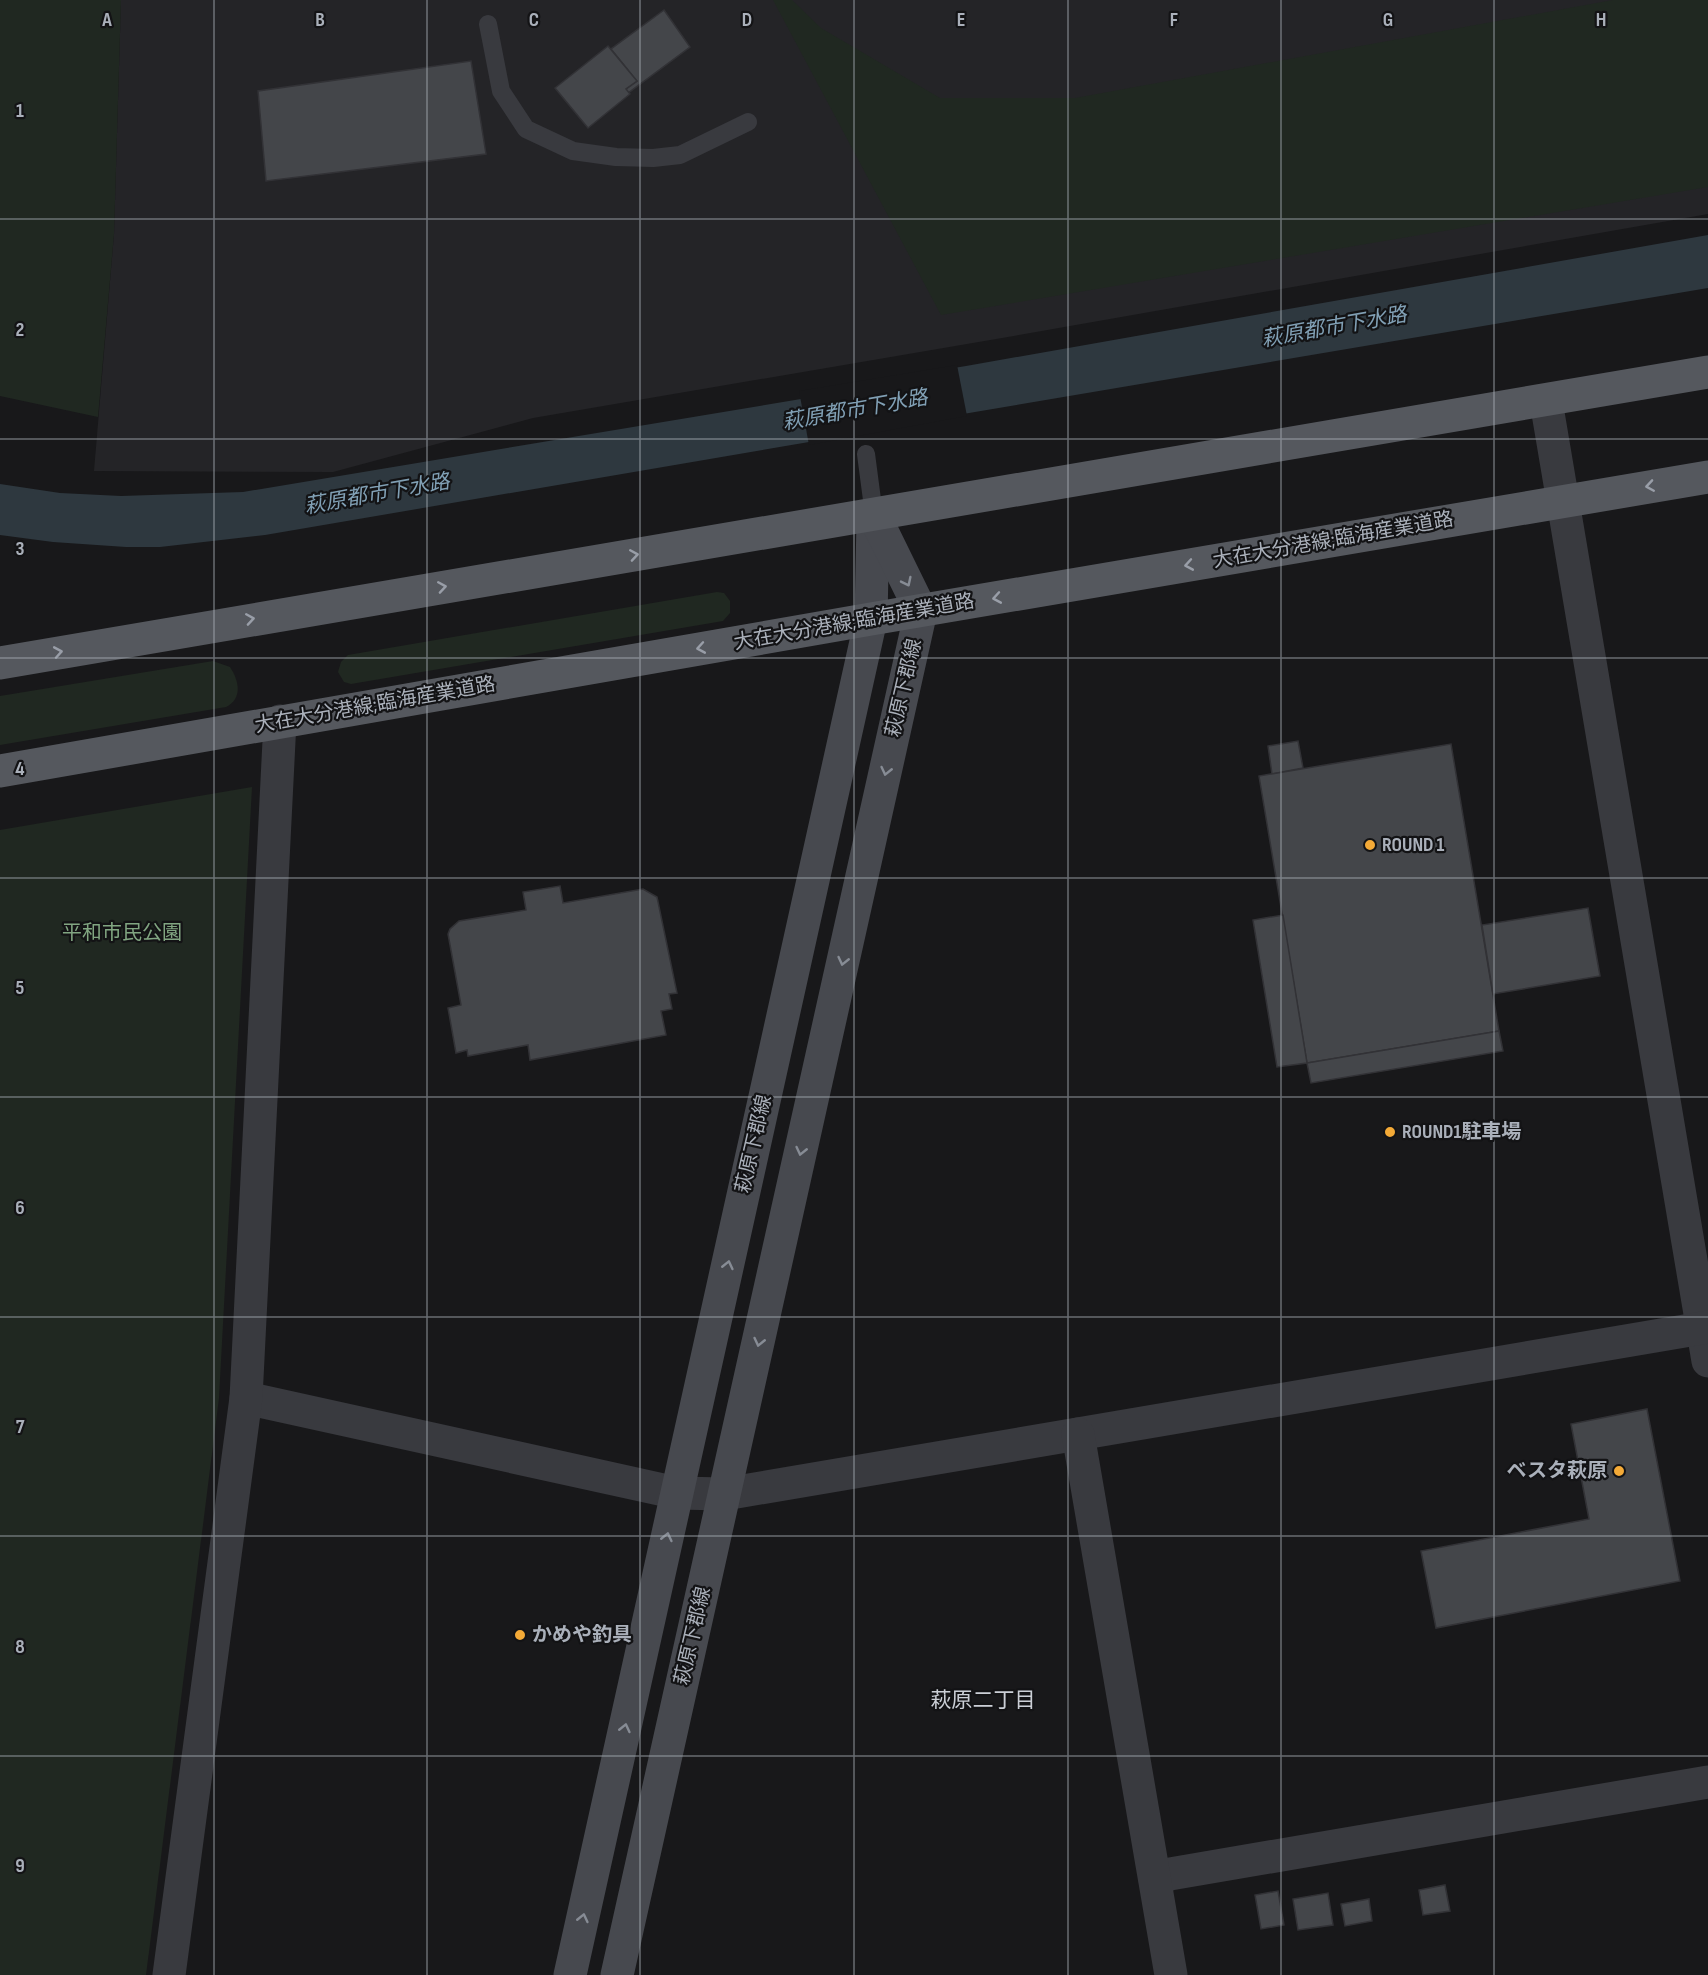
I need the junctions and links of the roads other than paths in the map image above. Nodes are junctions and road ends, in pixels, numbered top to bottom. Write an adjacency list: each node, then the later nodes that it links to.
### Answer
1 (488, 24): 2 (lane)
2 (748, 122)
3 (1708, 372): 4 (main road)
4 (1546, 400): 7 (street); 8 (main road)
5 (866, 454): 8 (lane)
6 (1708, 477): 7 (main road, 大在大分港線;臨海産業道路, one-way to 7)
7 (1563, 500): 9 (main road, 大在大分港線;臨海産業道路, one-way to 9); 14 (street)
8 (874, 515): 9 (main road, 萩原下郡線, one-way to 9); 10 (main road, 萩原下郡線); 11 (main road, one-way to 8)
9 (921, 611): 10 (main road, 大在大分港線;臨海産業道路); 19 (main road, 萩原下郡線, one-way to 19)
10 (871, 619): 12 (main road, 大在大分港線;臨海産業道路, one-way to 12); 18 (main road, 萩原下郡線, one-way to 10)
11 (0, 663)
12 (280, 721): 13 (main road, 大在大分港線;臨海産業道路); 16 (street)
13 (0, 771)
14 (1705, 1327): 15 (street); 17 (street)
15 (1708, 1361)
16 (246, 1398): 18 (street); 22 (street)
17 (1078, 1434): 19 (street); 21 (street)
18 (677, 1493): 19 (street); 23 (main road, 萩原下郡線, one-way to 18)
19 (725, 1494): 24 (main road, 萩原下郡線)
20 (1708, 1782): 21 (street)
21 (1155, 1879): 25 (street)
22 (169, 1975)
23 (570, 1975)
24 (617, 1975)
25 (1171, 1975)

